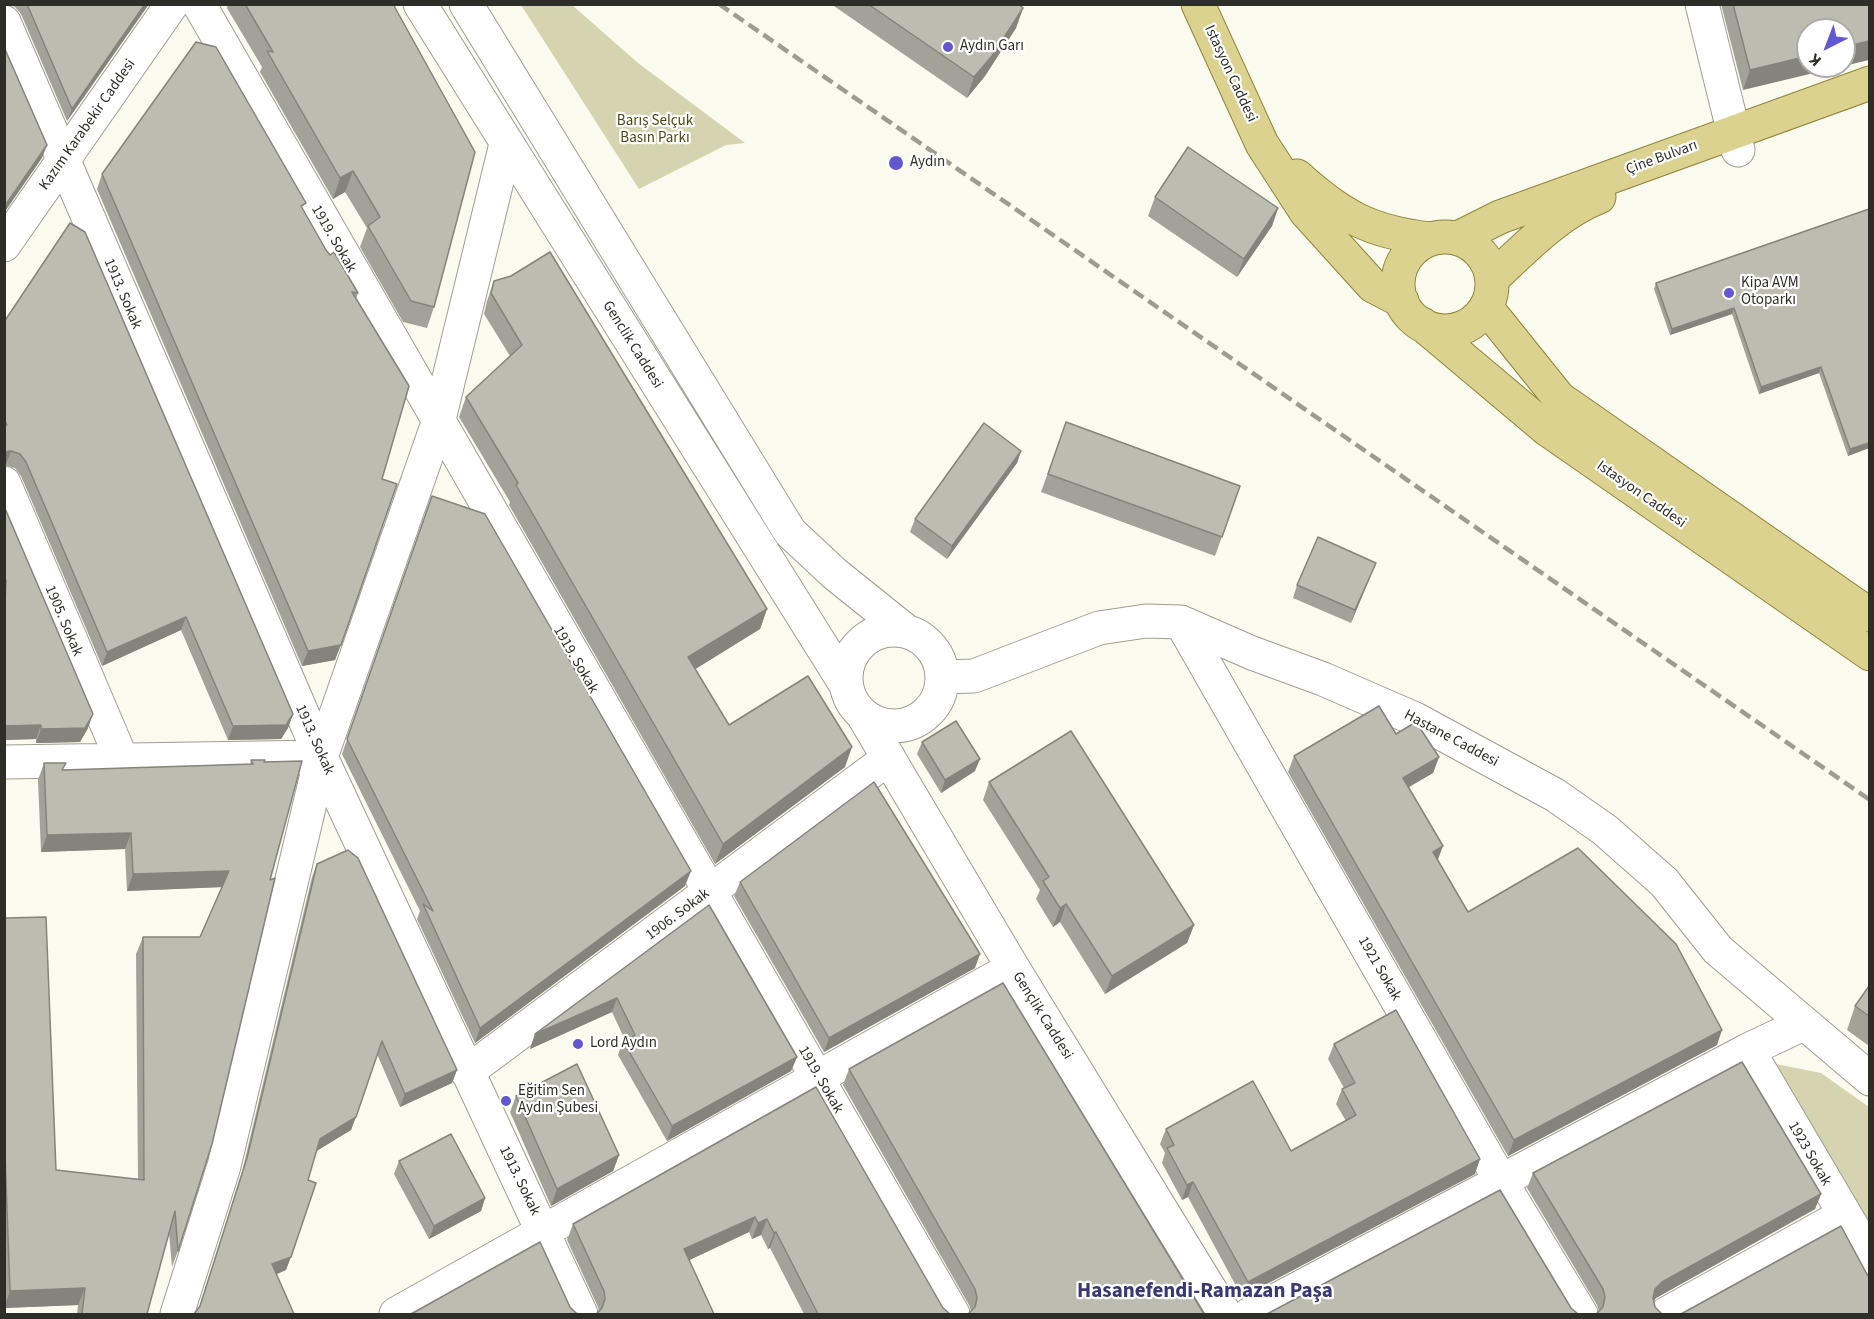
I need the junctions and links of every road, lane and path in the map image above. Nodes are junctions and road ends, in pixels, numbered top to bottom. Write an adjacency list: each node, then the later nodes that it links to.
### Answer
1 (172, 4): 13 (street, Kazım Karabekir Caddesi)
2 (200, 4): 18 (street, 1919. Sokak)
3 (420, 4): 11 (street, Genclik Caddesi)
4 (466, 4): 22 (street)
5 (1198, 4): 12 (main road, Istasyon Caddesi)
6 (1702, 4): 10 (street)
7 (4, 22): 13 (street, 1913. Sokak)
8 (1869, 83): 10 (main road, Çine Bulvarı)
9 (1869, 106): 10 (main road, Çine Bulvarı)
10 (1736, 141): 14 (main road, Çine Bulvarı); 16 (main road, Çine Bulvarı)
11 (506, 144): 18 (street); 25 (street, Genclik Caddesi)
12 (1262, 144): 14 (main road); 17 (main road, Istasyon Caddesi)
13 (65, 159): 15 (street, Kazım Karabekir Caddesi); 27 (street, 1913. Sokak)
14 (1444, 239): 16 (main road); 17 (main road, Çine Bulvarı)
15 (5, 241)
16 (1489, 293): 17 (main road, Çine Bulvarı); 20 (main road)
17 (1412, 313): 23 (main road, Istasyon Caddesi)
18 (438, 423): 27 (street); 31 (street, 1919. Sokak)
19 (4, 483): 29 (street, 1905. Sokak)
20 (1869, 615)
21 (1181, 622): 24 (street, Hastane Caddesi); 33 (street, Hastane Caddesi); 38 (street, 1921 Sokak)
22 (906, 631): 24 (street); 25 (street)
23 (1869, 654)
24 (942, 677): 26 (street)
25 (846, 685): 26 (street)
26 (863, 715): 28 (street, Gençlik Caddesi)
27 (321, 758): 29 (street); 35 (street, 1913. Sokak); 42 (street)
28 (889, 758): 31 (street, 1906. Sokak); 32 (street, Gençlik Caddesi)
29 (122, 760): 30 (street)
30 (4, 762)
31 (709, 892): 35 (street, 1906. Sokak); 36 (street, 1919. Sokak)
32 (1013, 968): 36 (street); 46 (street, Gençlik Caddesi)
33 (1803, 1024): 34 (street); 37 (street, Hastane Caddesi)
34 (1748, 1050): 38 (street); 39 (street, 1923 Sokak)
35 (466, 1072): 40 (street, 1913. Sokak)
36 (818, 1077): 40 (street); 45 (street, 1919. Sokak)
37 (1869, 1079)
38 (1502, 1183): 47 (street); 48 (street, 1921 Sokak)
39 (1844, 1215): 41 (street, 1923 Sokak); 49 (street)
40 (543, 1230): 43 (street); 44 (street, 1913. Sokak)
41 (1869, 1257)
42 (177, 1314)
43 (396, 1314)
44 (581, 1314)
45 (953, 1314)
46 (1225, 1314)
47 (1250, 1314)
48 (1581, 1314)
49 (1666, 1314)

